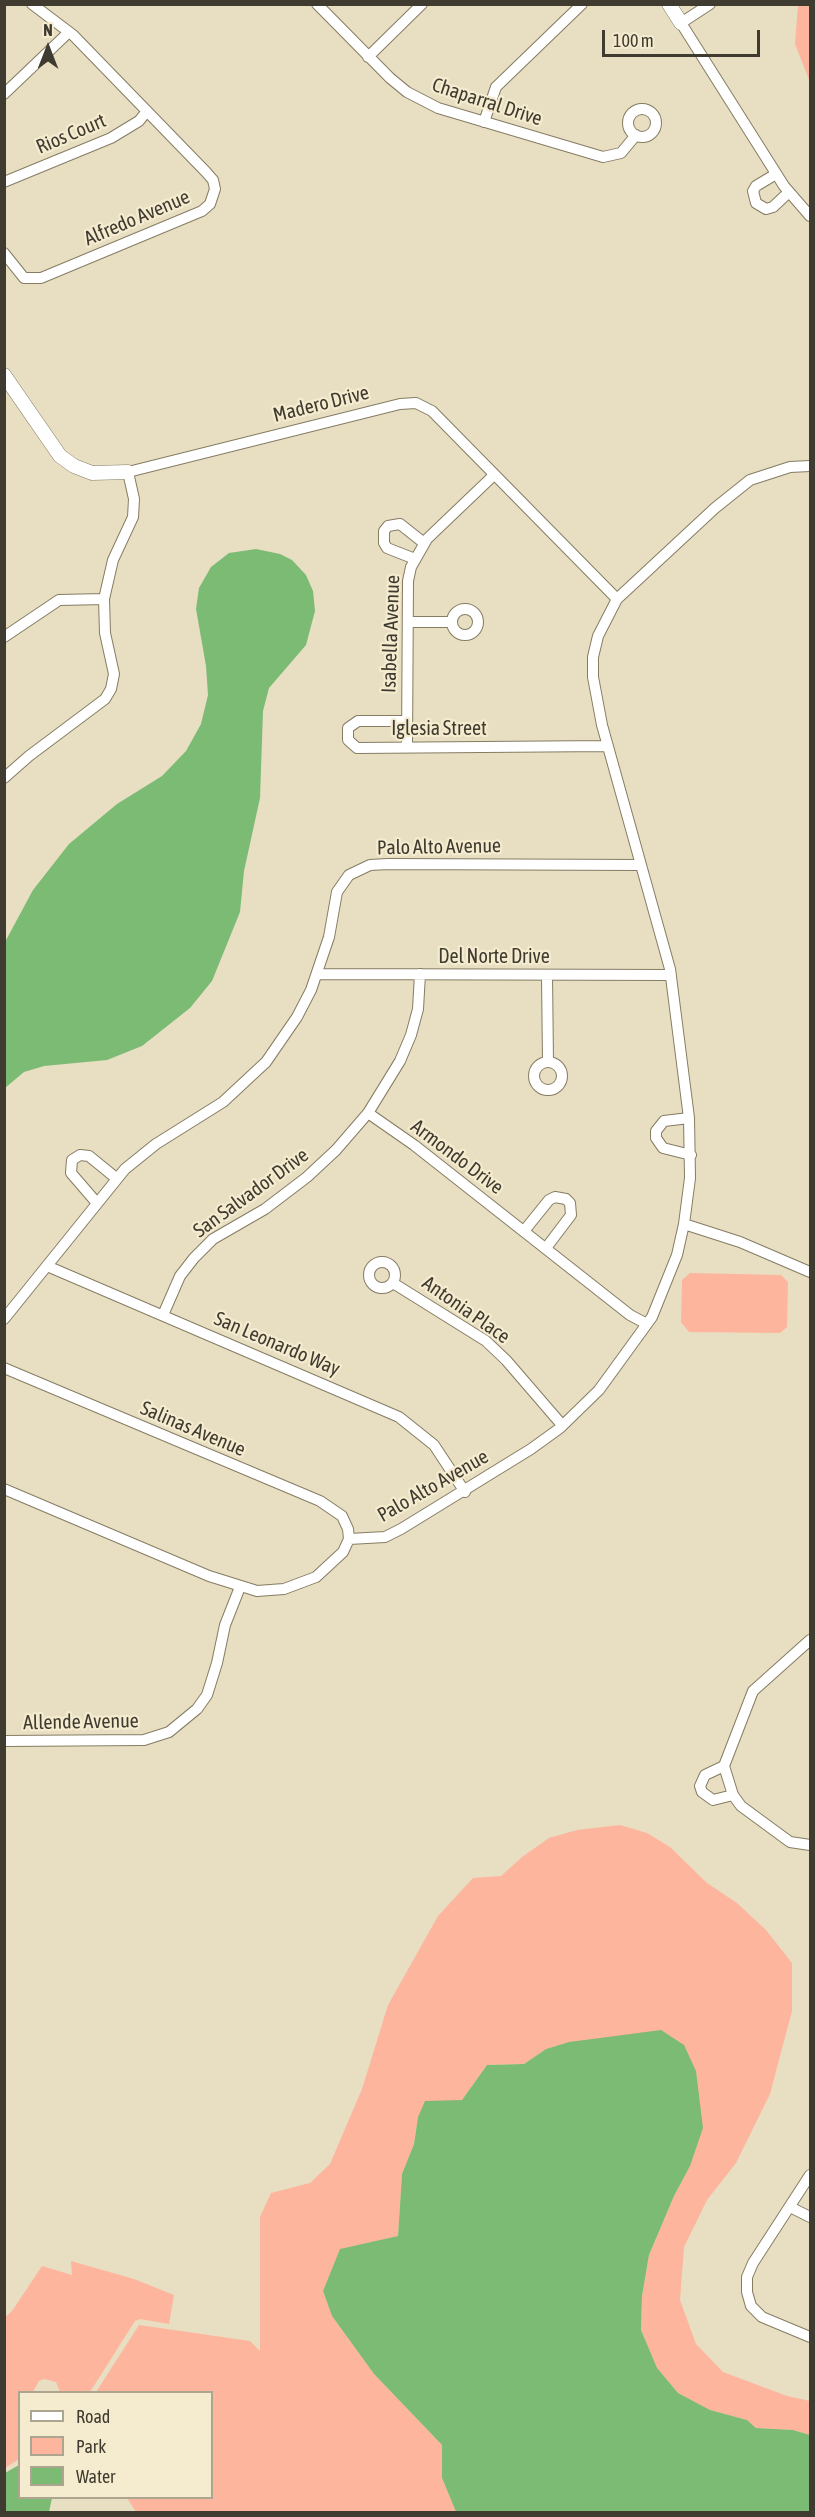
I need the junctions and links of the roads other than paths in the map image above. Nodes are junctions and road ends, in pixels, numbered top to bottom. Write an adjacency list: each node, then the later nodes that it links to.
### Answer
1 (32, 4): 8 (street, Alfredo Avenue)
2 (317, 4): 9 (street, Chaparral Drive)
3 (422, 4): 9 (street)
4 (582, 4): 12 (street)
5 (669, 4): 7 (street)
6 (710, 4): 7 (street)
7 (681, 23): 14 (street)
8 (69, 32): 10 (street); 11 (street, Alfredo Avenue)
9 (368, 57): 12 (street, Chaparral Drive)
10 (4, 94)
11 (147, 111): 15 (street, Rios Court); 18 (street, Alfredo Avenue)
12 (484, 122): 13 (street, Chaparral Drive)
13 (636, 135)
14 (776, 174): 16 (street); 16 (street)
15 (4, 182)
16 (789, 192): 17 (street)
17 (810, 216)
18 (4, 253)
19 (4, 375): 21 (street, Madero Drive)
20 (810, 466): 26 (street, Palo Alto Avenue)
21 (128, 472): 22 (street, Madero Drive); 25 (street)
22 (494, 475): 23 (street, Isabella Avenue); 26 (street, Madero Drive)
23 (424, 543): 24 (street, Isabella Avenue); 24 (street, Isabella Avenue)
24 (415, 559): 27 (street, Isabella Avenue)
25 (104, 600): 29 (street); 33 (street)
26 (617, 600): 31 (street, Palo Alto Avenue)
27 (408, 622): 28 (street); 30 (street, Isabella Avenue)
28 (451, 622)
29 (4, 637)
30 (408, 721): 32 (street, Isabella Avenue); 32 (street, Iglesia Street)
31 (608, 746): 32 (street, Iglesia Street); 34 (street, Palo Alto Avenue)
32 (407, 747)
33 (4, 778)
34 (641, 865): 35 (street, Palo Alto Avenue); 38 (street, Palo Alto Avenue)
35 (317, 974): 36 (street, Del Norte Drive); 43 (street, Palo Alto Avenue)
36 (420, 974): 37 (street, Del Norte Drive); 40 (street, San Salvador Drive)
37 (547, 975): 38 (street, Del Norte Drive); 39 (street)
38 (671, 975): 41 (street, Palo Alto Avenue)
39 (548, 1062)
40 (368, 1113): 46 (street, Armondo Drive); 51 (street, San Salvador Drive)
41 (690, 1118): 42 (street, Palo Alto Avenue); 42 (street)
42 (691, 1155): 45 (street, Palo Alto Avenue)
43 (116, 1178): 44 (street, Palo Alto Avenue); 44 (street)
44 (96, 1202): 48 (street, Palo Alto Avenue)
45 (684, 1224): 49 (street); 53 (street, Palo Alto Avenue)
46 (524, 1231): 47 (street, Armondo Drive); 47 (street)
47 (546, 1248): 53 (street, Armondo Drive)
48 (47, 1266): 51 (street, San Leonardo Way); 52 (street, Palo Alto Avenue)
49 (810, 1272)
50 (393, 1283): 55 (street, Antonia Place)
51 (163, 1316): 57 (street, San Leonardo Way)
52 (4, 1319)
53 (647, 1324): 55 (street, Palo Alto Avenue)
54 (4, 1368): 58 (street, Salinas Avenue)
55 (562, 1425): 57 (street, Palo Alto Avenue)
56 (4, 1489): 59 (street)
57 (465, 1491): 58 (street, Palo Alto Avenue)
58 (349, 1539): 59 (street)
59 (240, 1587): 61 (street, Allende Avenue)
60 (810, 1640): 62 (street)
61 (4, 1741)
62 (724, 1766): 63 (street); 63 (street)
63 (733, 1796): 64 (street)
64 (810, 1845)
65 (810, 2175): 66 (street)
66 (790, 2207): 67 (street); 68 (street)
67 (810, 2217)
68 (810, 2337)

